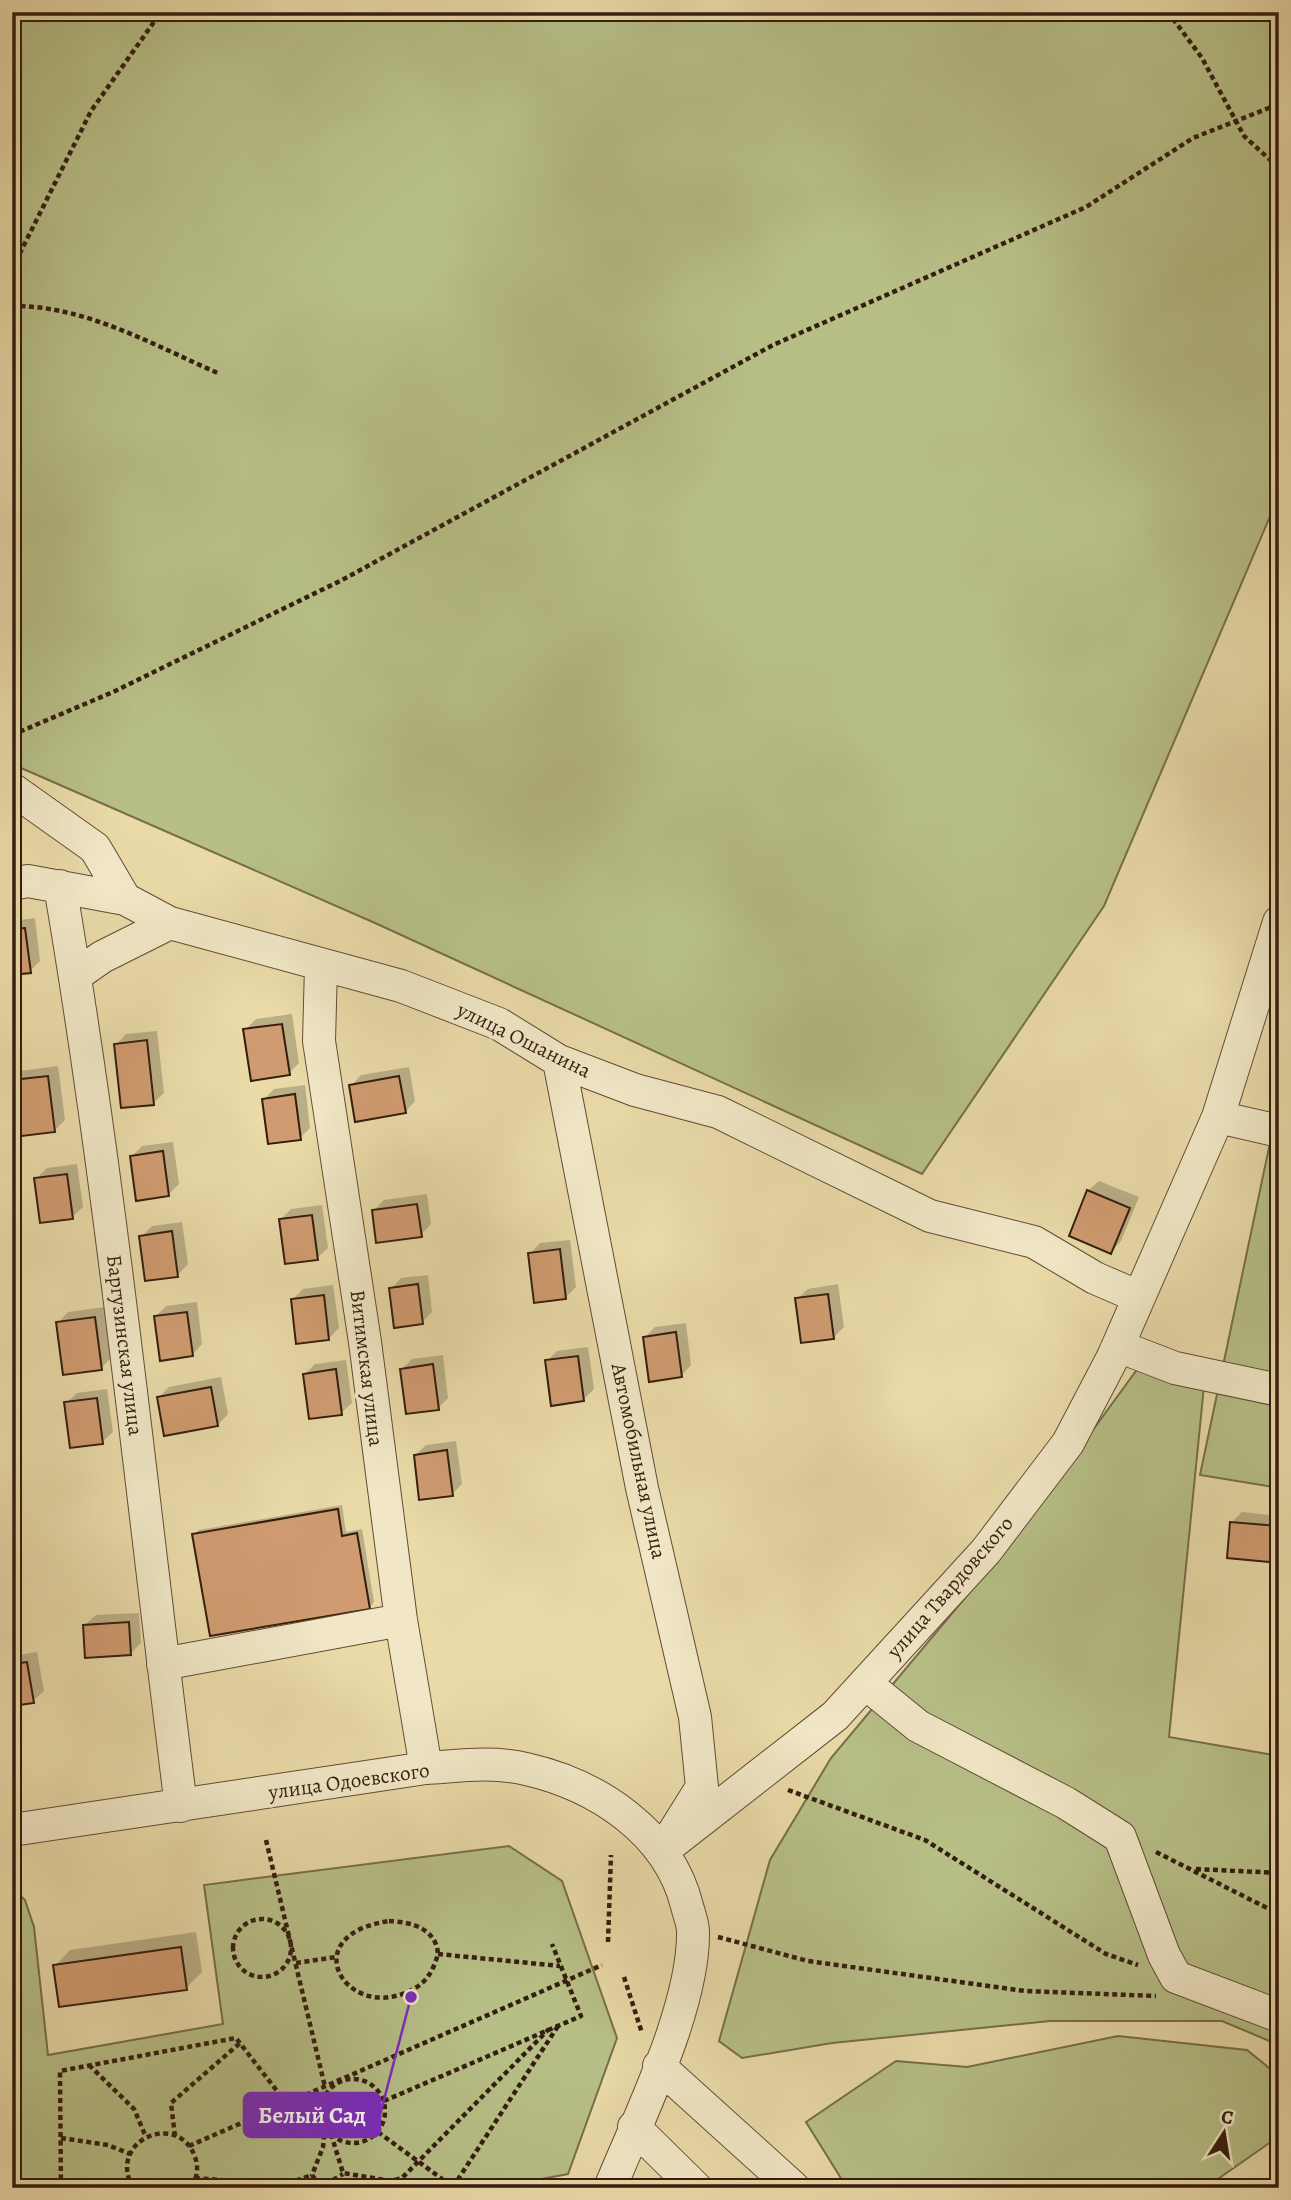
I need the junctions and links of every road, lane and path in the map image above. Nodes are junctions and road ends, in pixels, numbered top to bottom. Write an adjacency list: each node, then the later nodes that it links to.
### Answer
1 (161, 12): 6 (path)
2 (1168, 12): 4 (path)
3 (1279, 104): 4 (path)
4 (1234, 119): 5 (path); 9 (path)
5 (1279, 167)
6 (12, 269)
7 (12, 306): 8 (path)
8 (220, 374)
9 (12, 736)
10 (12, 789): 13 (street)
11 (12, 884): 12 (street)
12 (60, 886): 13 (street); 17 (street, Баргузинская улица)
13 (125, 899): 15 (street, улица Ошанина)
14 (1279, 922): 19 (street, улица Твардовского)
15 (170, 923): 16 (street, улица Ошанина); 17 (street)
16 (321, 966): 18 (street, улица Ошанина); 24 (street, Витимская улица)
17 (75, 976): 25 (street, Баргузинская улица)
18 (559, 1061): 21 (street, улица Ошанина); 33 (street, Автомобильная улица)
19 (1218, 1117): 20 (street); 21 (street, улица Твардовского)
20 (1279, 1131)
21 (1139, 1297): 22 (street, улица Твардовского)
22 (1118, 1346): 23 (street); 26 (street, улица Твардовского)
23 (1279, 1390)
24 (401, 1620): 25 (street); 27 (street, Витимская улица)
25 (163, 1664): 29 (street, Баргузинская улица)
26 (865, 1683): 28 (street, улица Твардовского); 31 (street)
27 (426, 1768): 29 (street, улица Одоевского); 33 (street, улица Одоевского)
28 (758, 1778): 33 (street, улица Твардовского); 49 (path)
29 (181, 1806): 30 (street, улица Одоевского)
30 (12, 1830)
31 (1120, 1837): 35 (path); 49 (street)
32 (266, 1840): 39 (path)
33 (662, 1851): 38 (street)
34 (611, 1855): 40 (path)
35 (1192, 1868): 36 (path); 37 (path)
36 (1279, 1873)
37 (1279, 1914)
38 (693, 1931): 49 (path); 54 (street)
39 (291, 1942): 39 (path); 44 (path)
40 (608, 1942)
41 (552, 1944): 46 (path)
42 (438, 1954): 43 (path); 43 (path); 46 (path)
43 (335, 1957): 44 (path)
44 (296, 1963): 57 (path)
45 (602, 1965): 48 (path)
46 (560, 1966): 48 (path)
47 (624, 1977): 54 (path)
48 (566, 1981): 51 (path); 56 (path)
49 (1168, 1987): 50 (street)
50 (1279, 2016)
51 (558, 2025): 52 (path); 77 (path)
52 (549, 2029): 58 (path); 71 (path)
53 (240, 2043): 55 (path); 59 (path); 64 (path)
54 (652, 2054): 61 (street); 83 (street)
55 (89, 2065): 65 (path); 66 (path)
56 (341, 2080): 57 (path); 58 (path); 60 (path)
57 (325, 2087): 59 (path)
58 (384, 2101): 62 (path)
59 (287, 2104): 67 (path)
60 (325, 2125): 63 (path); 68 (path)
61 (634, 2127): 75 (street); 82 (street)
62 (378, 2132): 63 (path); 71 (path)
63 (331, 2134): 70 (path)
64 (175, 2136): 65 (path); 67 (path)
65 (146, 2137): 69 (path)
66 (61, 2138): 69 (path); 78 (path)
67 (189, 2146): 74 (path)
68 (323, 2147): 70 (path); 73 (path)
69 (130, 2154): 79 (path)
70 (336, 2154): 72 (path)
71 (420, 2162): 72 (path); 77 (path)
72 (343, 2174): 73 (path)
73 (312, 2175): 76 (path)
74 (195, 2178): 76 (path); 80 (path)
75 (600, 2180): 81 (path)
76 (282, 2187)
77 (453, 2187)
78 (61, 2188)
79 (133, 2188)
80 (191, 2188)
81 (537, 2188)
82 (696, 2188)
83 (794, 2188)

